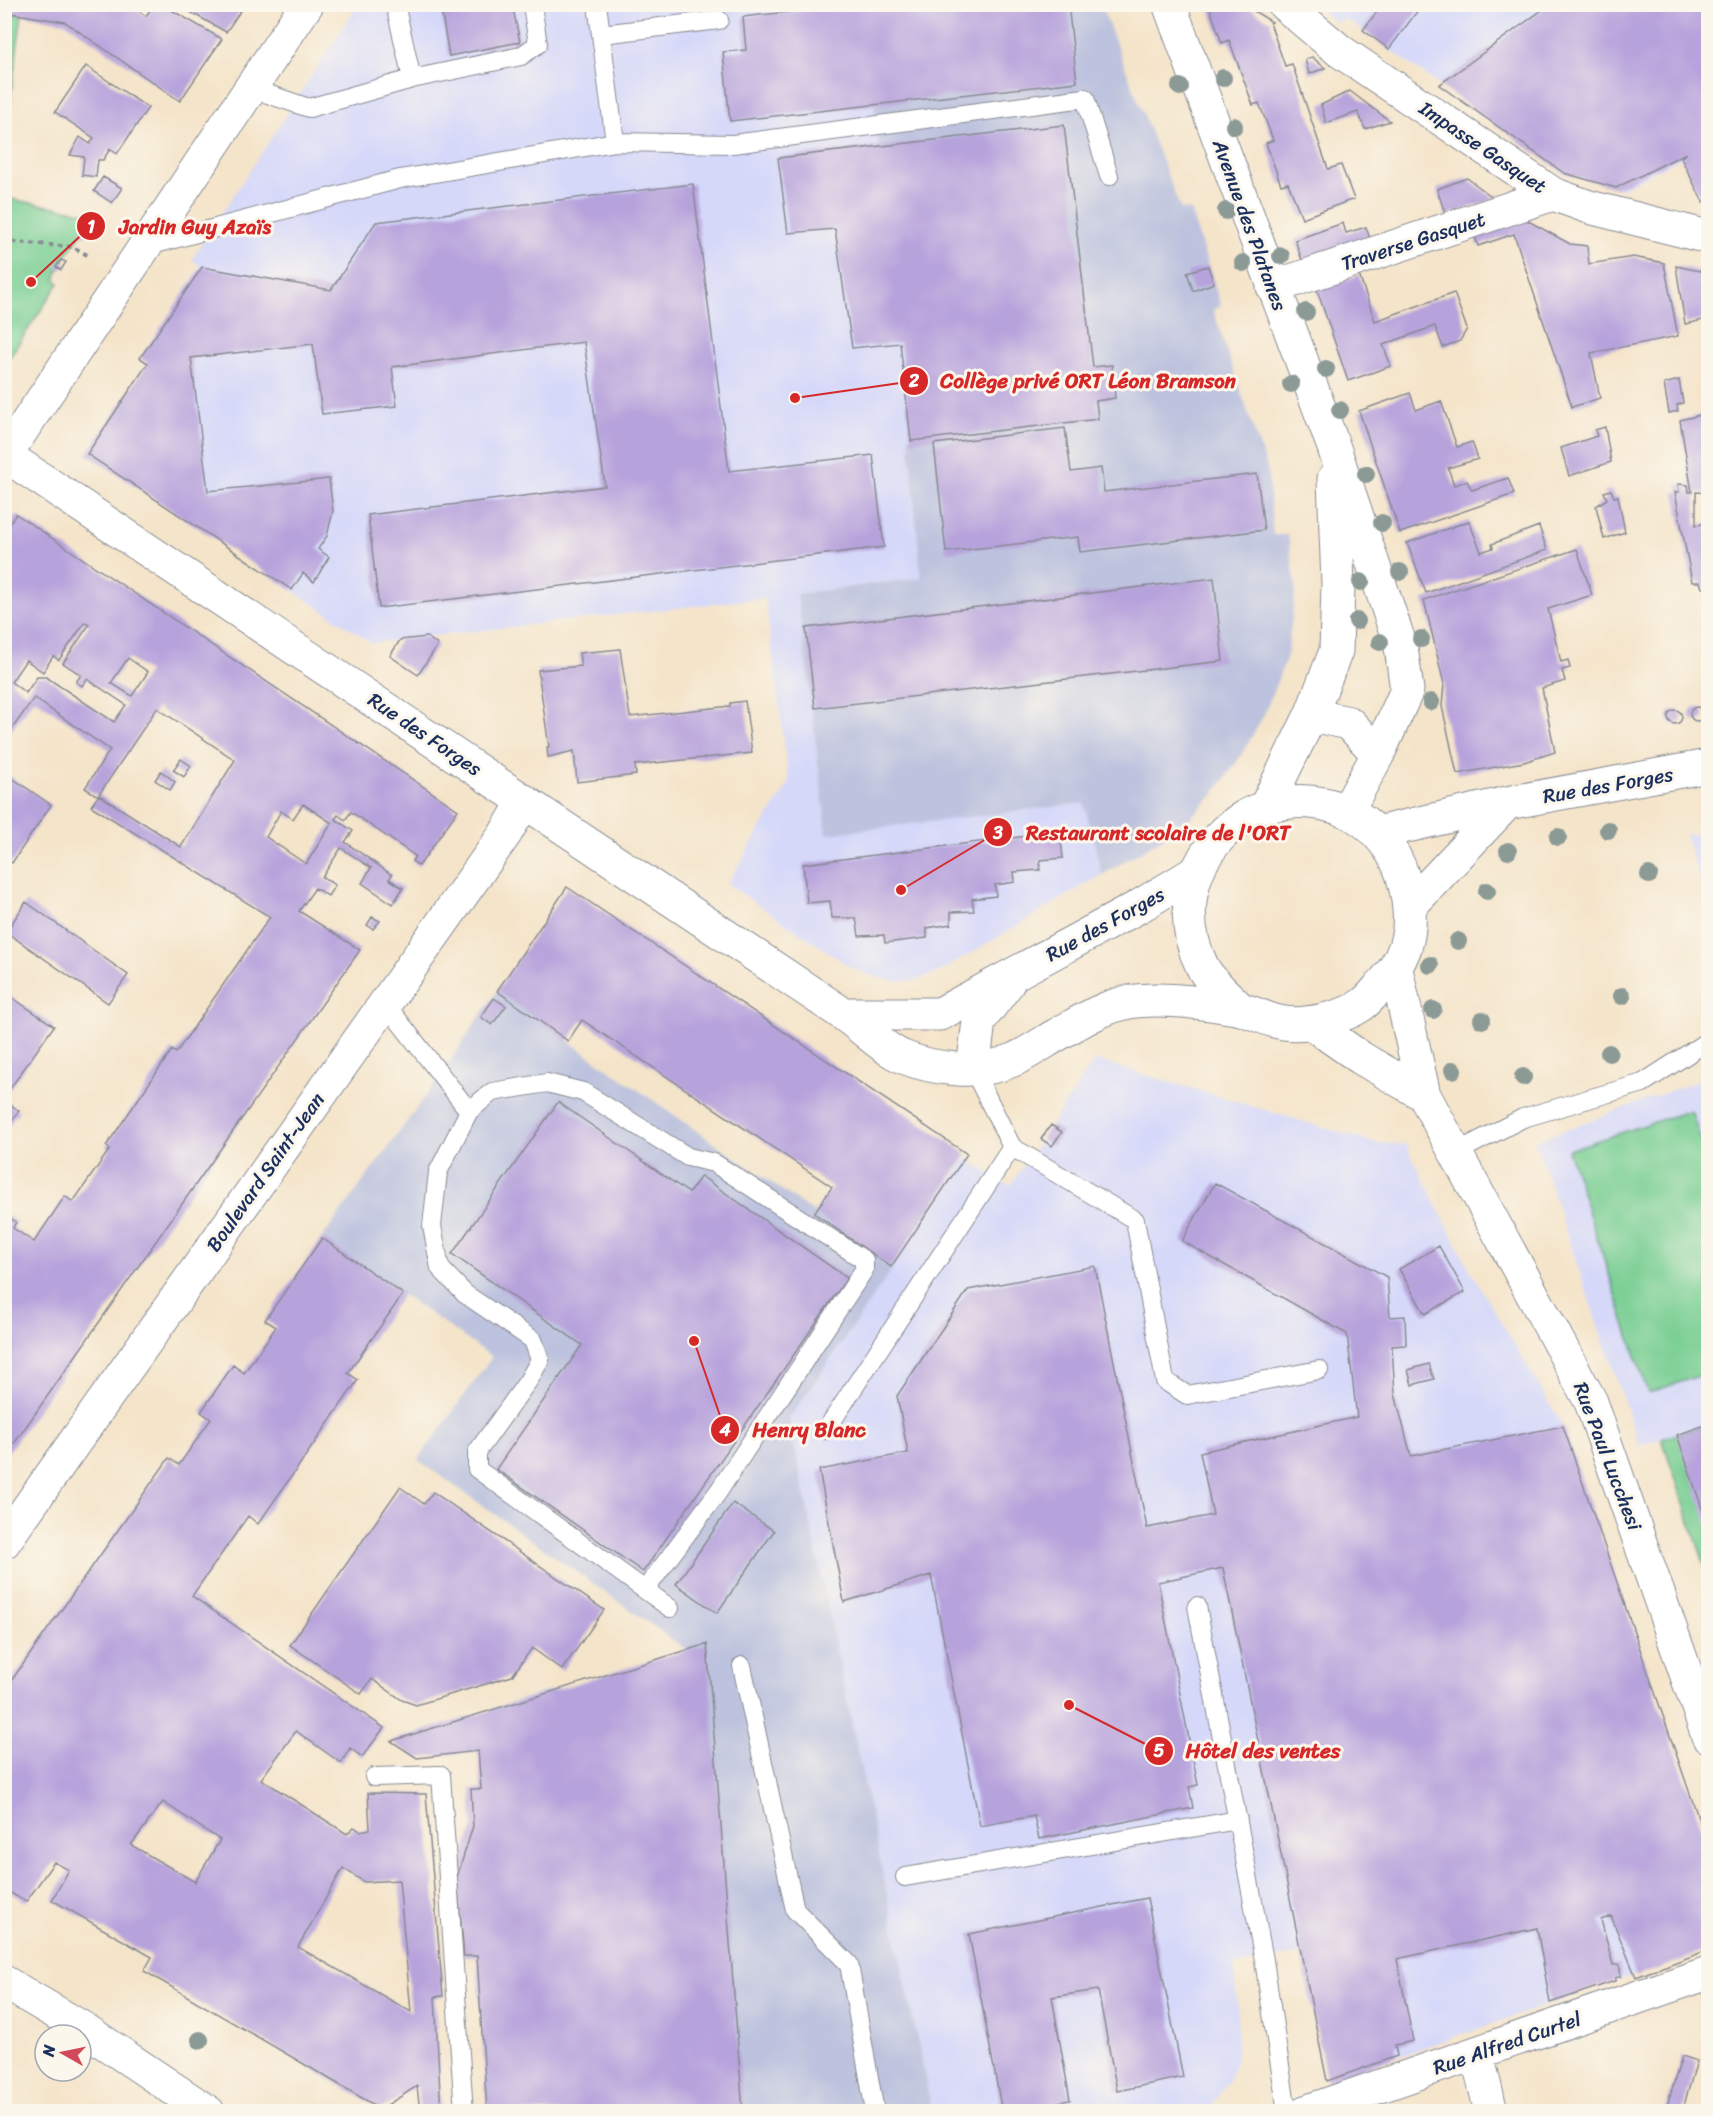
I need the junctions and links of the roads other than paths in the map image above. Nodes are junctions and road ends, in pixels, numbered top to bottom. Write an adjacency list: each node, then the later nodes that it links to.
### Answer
1 (307, 4): 10 (street)
2 (395, 4): 9 (lane)
3 (597, 4): 8 (lane)
4 (1169, 4): 16 (street, Avenue des Platanes)
5 (1284, 4): 13 (street, Impasse Gasquet)
6 (532, 5): 9 (lane)
7 (719, 20): 8 (lane)
8 (602, 34): 11 (lane)
9 (412, 79): 10 (lane)
10 (250, 88): 15 (street)
11 (615, 142): 12 (lane); 15 (lane)
12 (1109, 176)
13 (1553, 194): 14 (street, Impasse Gasquet); 16 (street, Traverse Gasquet)
14 (1708, 237)
15 (142, 248): 18 (street)
16 (1273, 287): 17 (street, Avenue des Platanes)
17 (1333, 445): 19 (street, Avenue des Platanes); 20 (street, Avenue des Platanes)
18 (5, 456): 22 (street, Rue des Forges)
19 (1311, 715): 20 (street); 24 (street, Avenue des Platanes)
20 (1378, 754): 25 (street, Avenue des Platanes)
21 (1708, 766): 23 (street, Rue des Forges)
22 (525, 802): 31 (street, Boulevard Saint-Jean); 33 (street, Rue des Forges)
23 (1507, 803): 26 (street, Rue des Forges); 28 (street)
24 (1266, 806): 25 (street); 27 (street)
25 (1347, 811): 26 (street)
26 (1377, 833): 28 (street)
27 (1196, 872): 30 (street, Rue des Forges); 32 (street)
28 (1411, 905): 29 (street)
29 (1396, 969): 34 (street); 37 (street, Rue Paul Lucchesi)
30 (1014, 975): 33 (street, Rue des Forges); 36 (street, Rue des Forges)
31 (384, 1002): 38 (lane); 43 (street, Boulevard Saint-Jean)
32 (1239, 1008): 34 (street); 36 (street, Rue des Forges)
33 (843, 1014): 36 (street, Rue des Forges)
34 (1312, 1024): 37 (street)
35 (1708, 1041): 40 (lane)
36 (973, 1069): 39 (lane)
37 (1424, 1095): 40 (street, Rue Paul Lucchesi)
38 (469, 1111): 44 (lane); 44 (lane)
39 (1012, 1147): 41 (lane); 42 (lane)
40 (1455, 1153): 48 (street, Rue Paul Lucchesi)
41 (1319, 1370)
42 (826, 1430)
43 (4, 1542)
44 (645, 1590): 46 (lane)
45 (1197, 1606): 50 (lane)
46 (670, 1608)
47 (742, 1666): 57 (lane)
48 (1708, 1736)
49 (374, 1777): 56 (lane)
50 (1238, 1820): 51 (lane); 58 (lane)
51 (905, 1877)
52 (1708, 1973): 54 (street, Rue Alfred Curtel)
53 (4, 1982): 55 (street)
54 (1477, 2054): 59 (street, Rue Alfred Curtel); 60 (street)
55 (194, 2108)
56 (464, 2112)
57 (875, 2112)
58 (1287, 2112)
59 (1305, 2112)
60 (1491, 2112)

